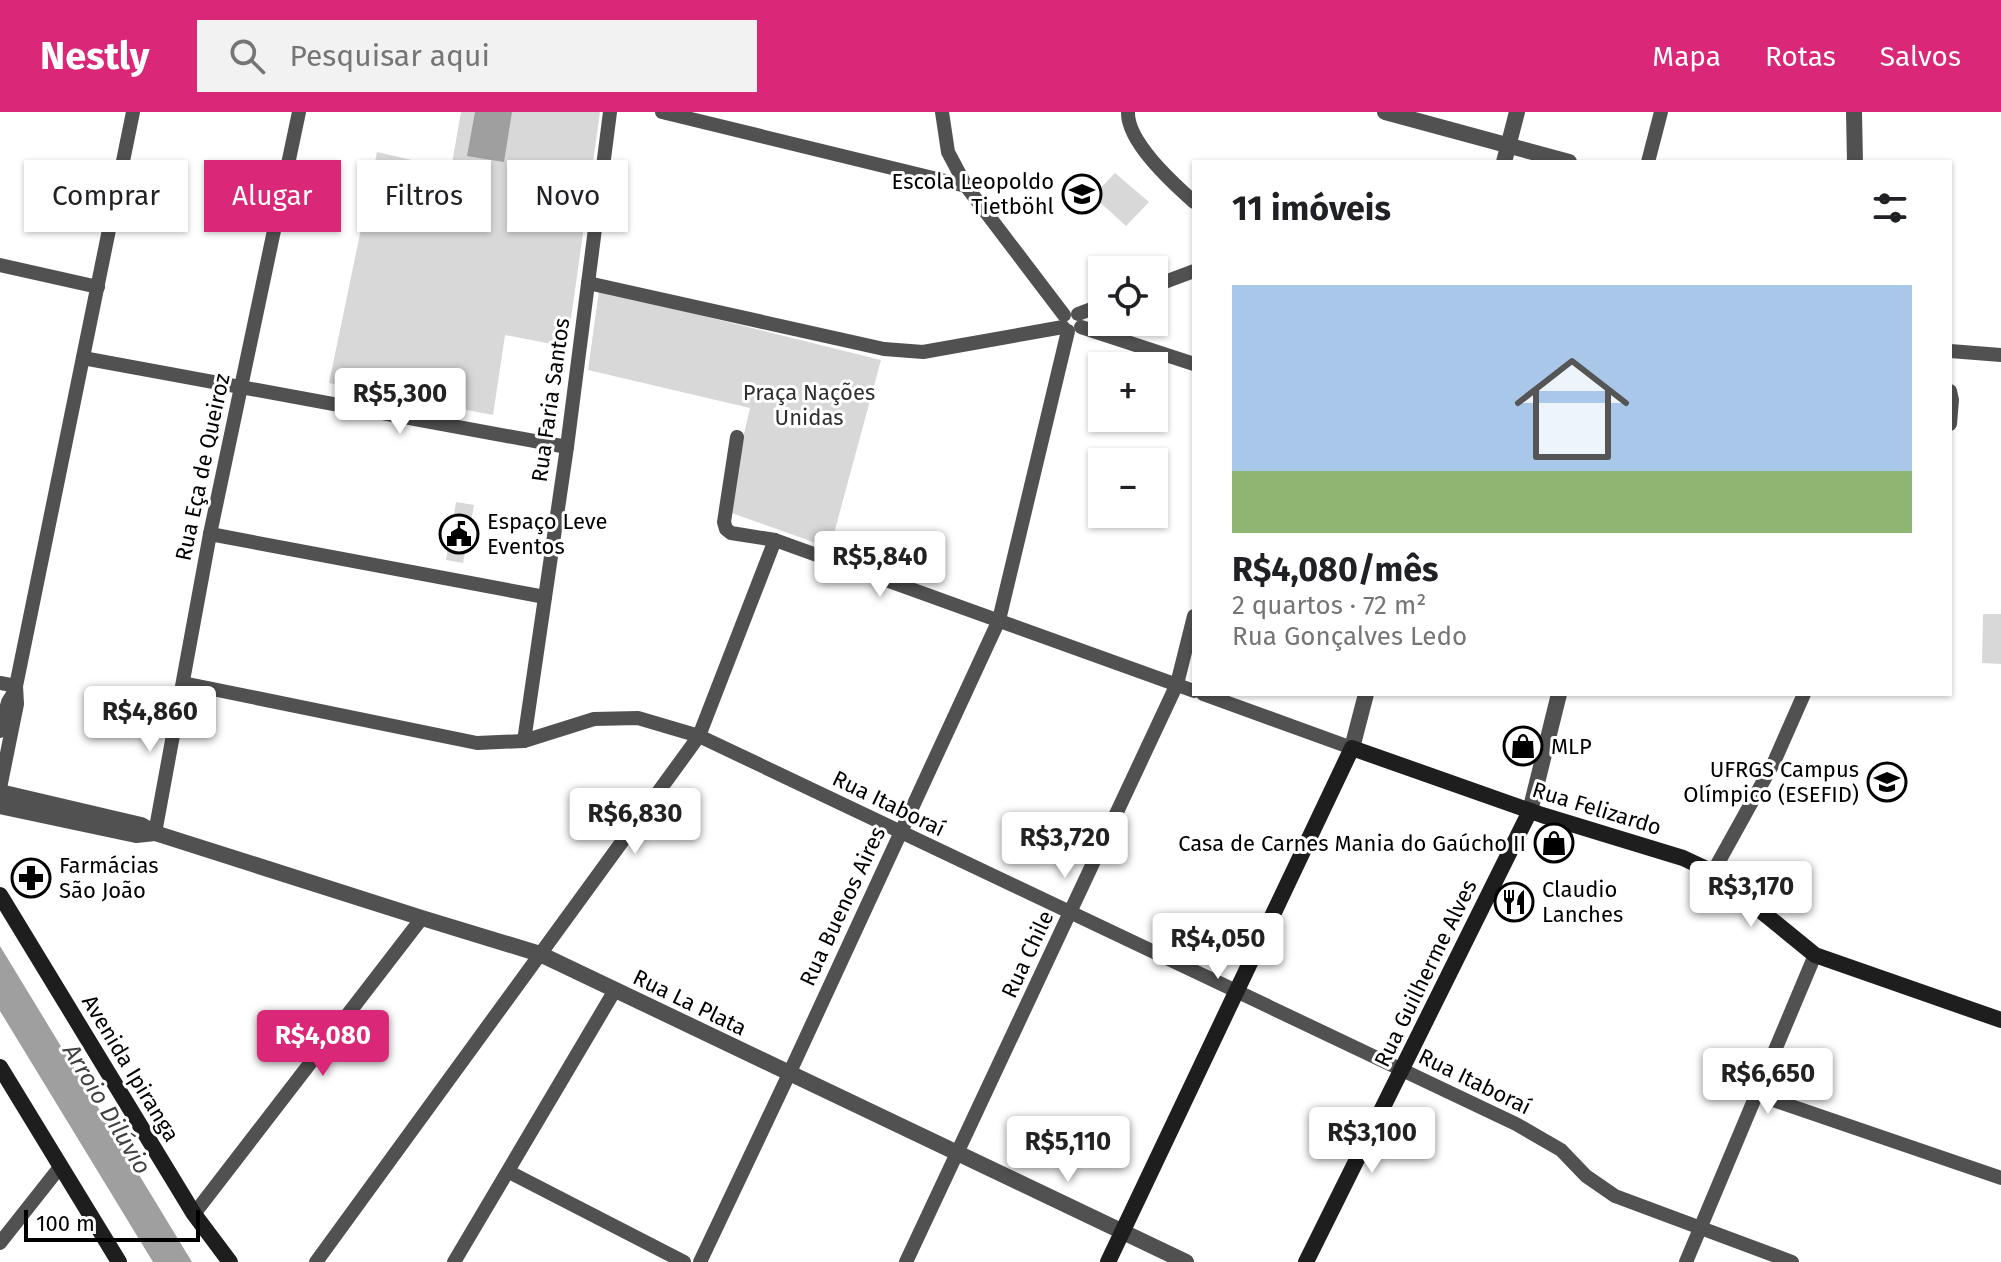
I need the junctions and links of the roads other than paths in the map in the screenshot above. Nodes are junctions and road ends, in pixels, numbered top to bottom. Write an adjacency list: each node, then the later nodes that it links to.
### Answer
1 (133, 112): 21 (street)
2 (299, 112): 28 (street, Rua Eça de Queiroz)
3 (610, 112): 20 (street, Rua Faria Santos)
4 (662, 112): 15 (street)
5 (942, 112): 15 (street)
6 (1128, 112): 16 (street)
7 (1385, 112): 11 (street)
8 (1517, 112): 11 (street)
9 (1661, 112): 13 (street)
10 (1854, 112): 14 (street)
11 (1506, 154): 12 (street)
12 (1553, 160)
13 (1649, 160)
14 (1855, 160)
15 (966, 186): 23 (street)
16 (1192, 200)
17 (0, 265): 21 (street)
18 (1192, 272): 19 (street)
19 (1168, 281)
20 (588, 283): 23 (street); 30 (street, Rua Faria Santos)
21 (98, 287): 26 (street)
22 (1088, 313): 23 (street)
23 (1071, 323): 27 (street); 34 (street, Rua Buenos Aires)
24 (1952, 351): 25 (street)
25 (2001, 355)
26 (83, 358): 28 (street); 39 (street)
27 (1192, 363)
28 (241, 388): 30 (street); 31 (street, Rua Eça de Queiroz)
29 (737, 437): 32 (street)
30 (567, 447): 33 (street, Rua Faria Santos)
31 (210, 534): 33 (street); 37 (street, Rua Eça de Queiroz)
32 (775, 540): 34 (street); 46 (street)
33 (545, 597): 47 (street, Rua Faria Santos)
34 (999, 620): 38 (street); 53 (street, Rua Buenos Aires)
35 (1192, 624): 38 (street, Rua Chile)
36 (0, 683): 39 (street)
37 (183, 683): 47 (street, Rua Itaboraí); 52 (street, Rua Eça de Queiroz)
38 (1177, 684): 40 (street); 56 (street, Rua Chile)
39 (16, 688): 45 (street); 49 (street)
40 (1192, 690)
41 (1209, 696): 48 (street, Rua Felizardo)
42 (1365, 696): 48 (street)
43 (1559, 696): 51 (street, Rua Guilherme Alves)
44 (1803, 696): 54 (street)
45 (0, 731)
46 (699, 736): 47 (street, Rua Itaboraí); 53 (street, Rua Itaboraí); 58 (street)
47 (524, 741)
48 (1352, 748): 51 (main road, Rua Felizardo); 61 (main road)
49 (0, 790): 52 (street, Rua La Plata)
50 (0, 806): 52 (street, Rua La Plata)
51 (1530, 811): 54 (main road, Rua Felizardo); 64 (main road, Rua Guilherme Alves)
52 (155, 833): 57 (street, Rua La Plata)
53 (899, 833): 56 (street, Rua Itaboraí); 65 (street, Rua Buenos Aires)
54 (1713, 872): 59 (main road, Rua Felizardo)
55 (0, 895): 71 (main road, Avenida Ipiranga)
56 (1070, 914): 61 (street, Rua Itaboraí); 67 (street, Rua Chile)
57 (422, 918): 58 (street, Rua La Plata); 71 (street)
58 (540, 954): 60 (street, Rua La Plata); 77 (street)
59 (1815, 955): 62 (main road, Rua Felizardo); 66 (street)
60 (615, 990): 65 (street, Rua La Plata); 69 (street)
61 (1236, 991): 64 (street, Rua Itaboraí); 73 (main road)
62 (2001, 1020)
63 (0, 1067): 68 (main road)
64 (1402, 1070): 72 (street, Rua Itaboraí); 84 (main road, Rua Guilherme Alves)
65 (789, 1074): 67 (street, Rua La Plata); 80 (street, Rua Buenos Aires)
66 (1756, 1094): 70 (street); 72 (street)
67 (958, 1153): 73 (street, Rua La Plata); 81 (street, Rua Chile)
68 (60, 1167): 74 (street); 75 (main road)
69 (509, 1172): 78 (street); 79 (street)
70 (2001, 1178)
71 (194, 1214): 76 (main road, Avenida Ipiranga)
72 (1700, 1228): 85 (street); 86 (street, Rua Itaboraí)
73 (1122, 1232): 82 (main road); 83 (street, Rua La Plata)
74 (0, 1243)
75 (119, 1262)
76 (230, 1262)
77 (316, 1262)
78 (454, 1262)
79 (684, 1262)
80 (700, 1262)
81 (906, 1262)
82 (1108, 1262)
83 (1186, 1262)
84 (1306, 1262)
85 (1686, 1262)
86 (1792, 1262)

